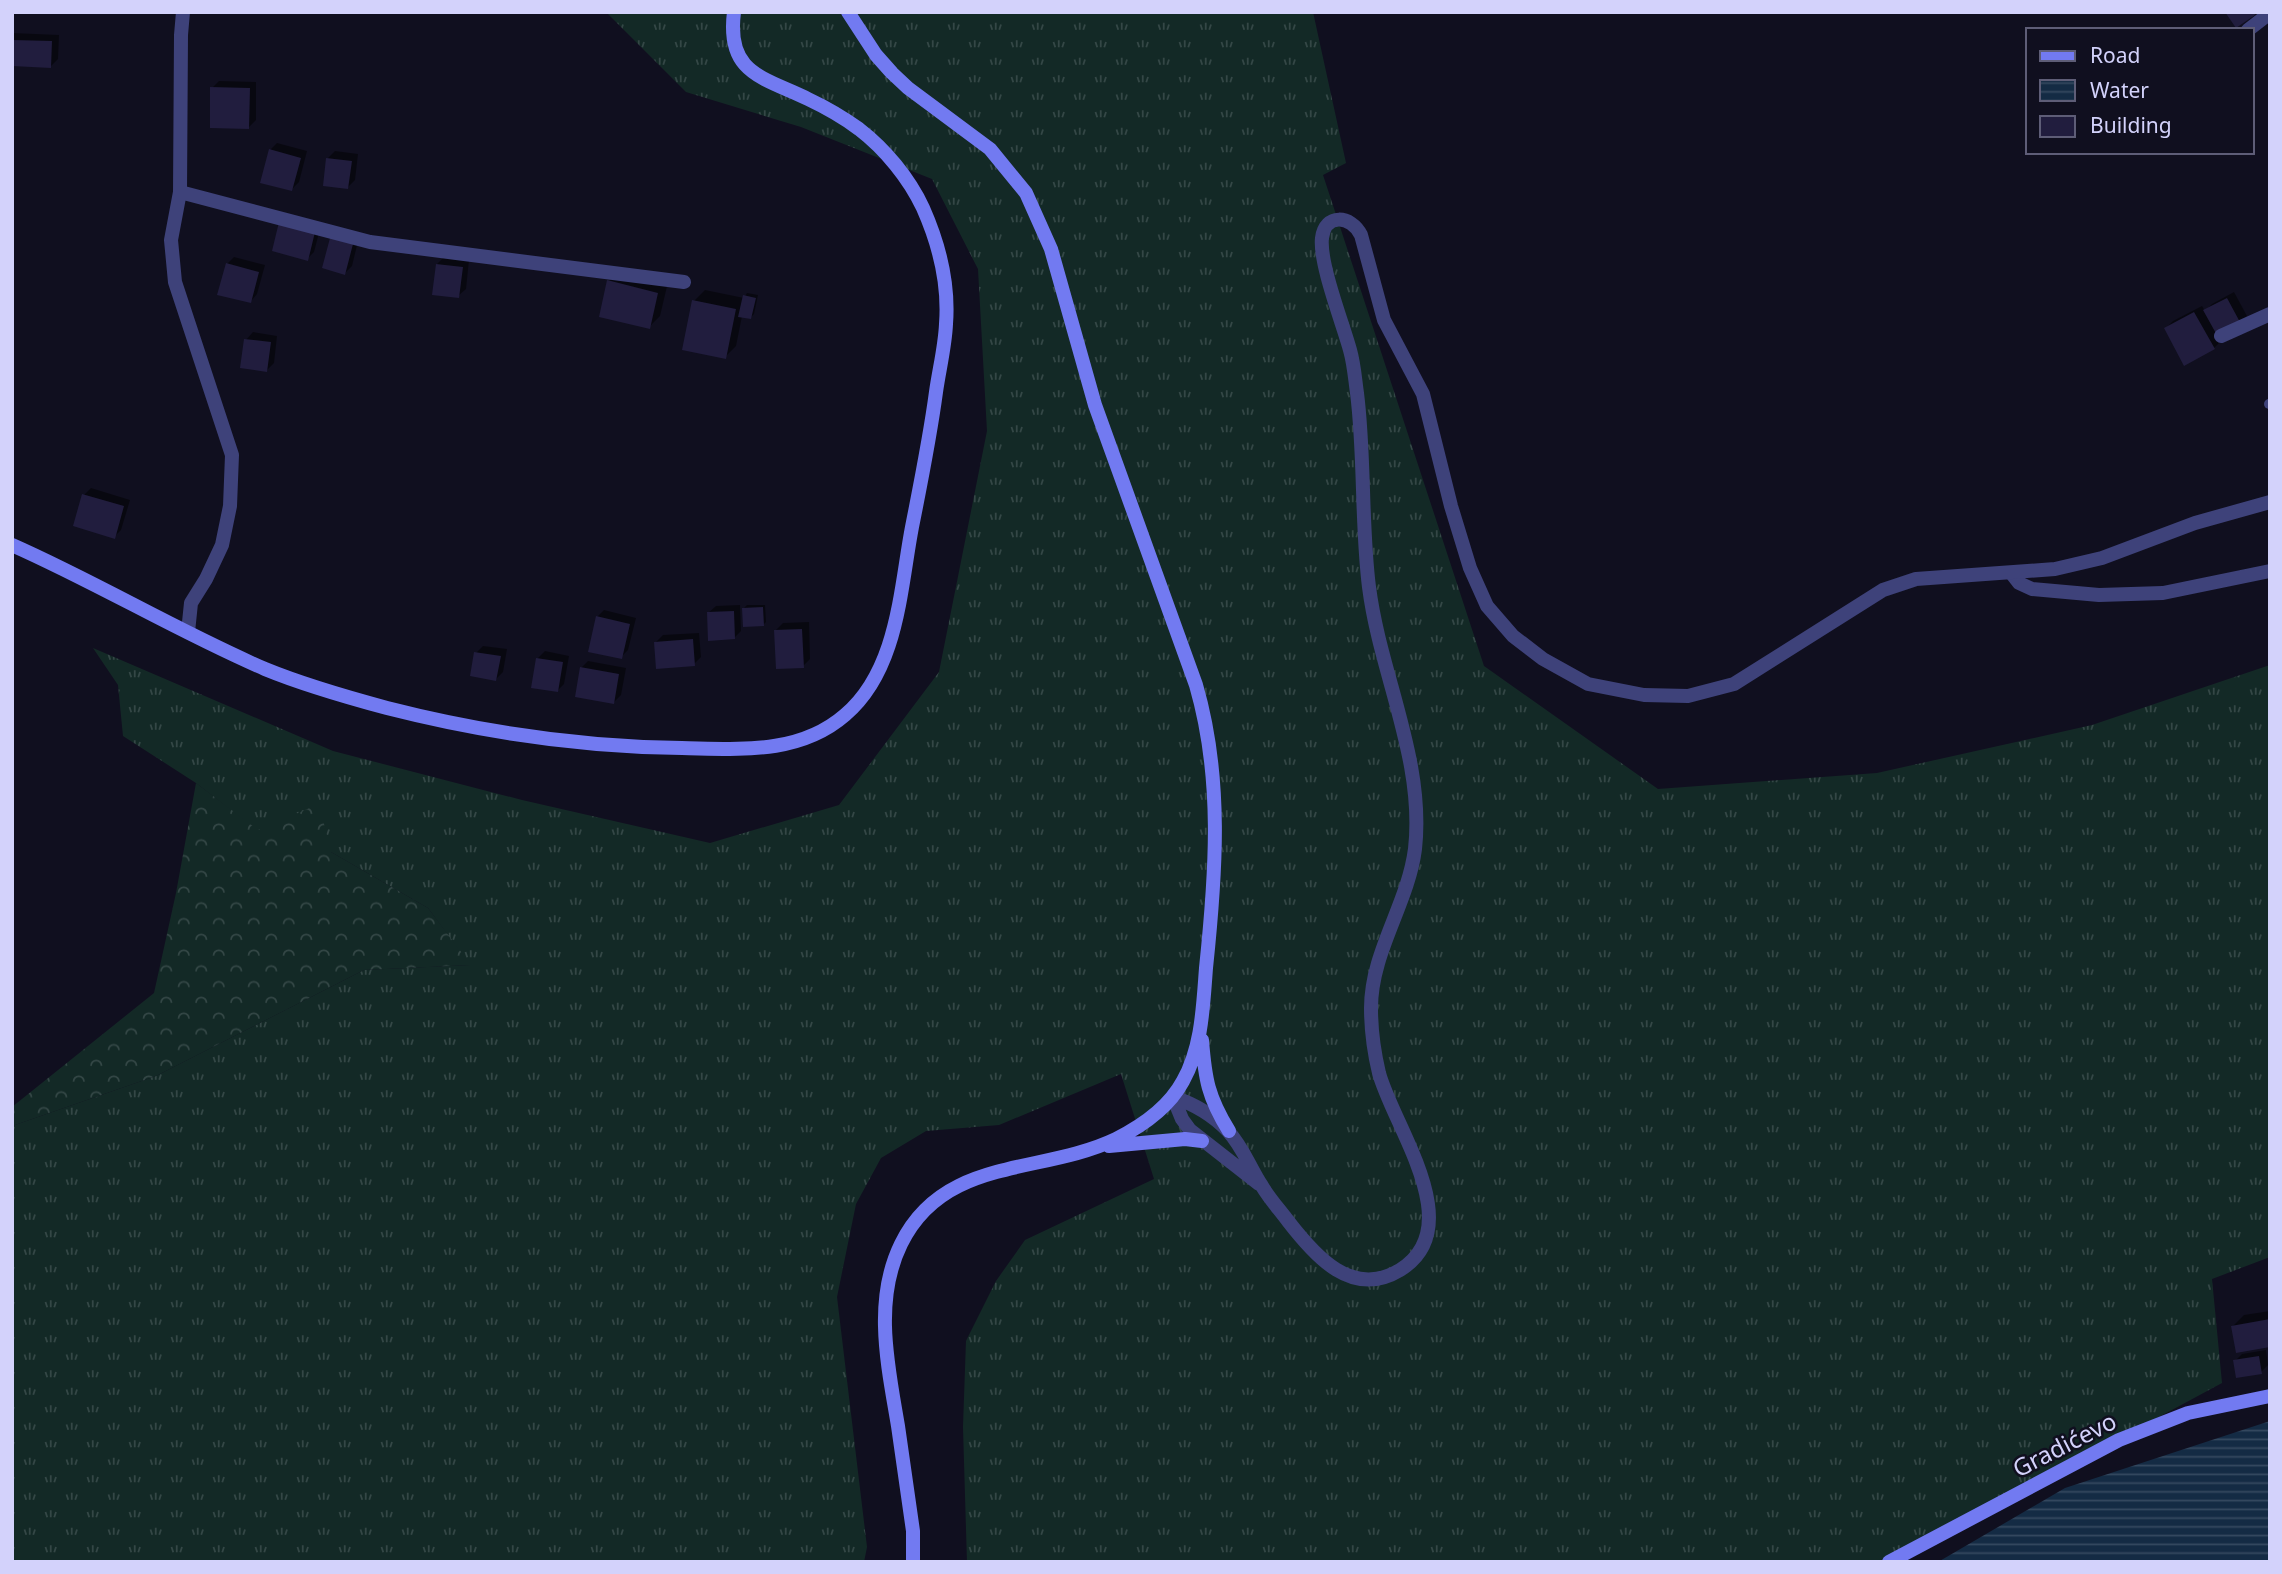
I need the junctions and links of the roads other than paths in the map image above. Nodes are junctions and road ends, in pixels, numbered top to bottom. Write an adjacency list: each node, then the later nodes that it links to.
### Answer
1 (183, 12): 6 (street)
2 (734, 12): 14 (main road)
3 (848, 12): 15 (main road)
4 (2270, 13): 5 (street)
5 (2251, 28)
6 (180, 192): 7 (street); 14 (street)
7 (684, 282)
8 (2270, 314): 9 (street)
9 (2221, 336)
10 (2270, 502): 13 (street)
11 (12, 545): 14 (main road)
12 (2270, 571): 13 (street)
13 (2012, 573): 20 (street)
14 (188, 632)
15 (1200, 1029): 16 (main road); 17 (main road)
16 (1173, 1097): 17 (street); 18 (street); 19 (main road)
17 (1229, 1131): 20 (street)
18 (1202, 1141): 19 (main road); 20 (street)
19 (1093, 1148): 22 (main road)
20 (1262, 1187)
21 (2270, 1396): 23 (main road, Gradićevo)
22 (913, 1562)
23 (1889, 1562)

